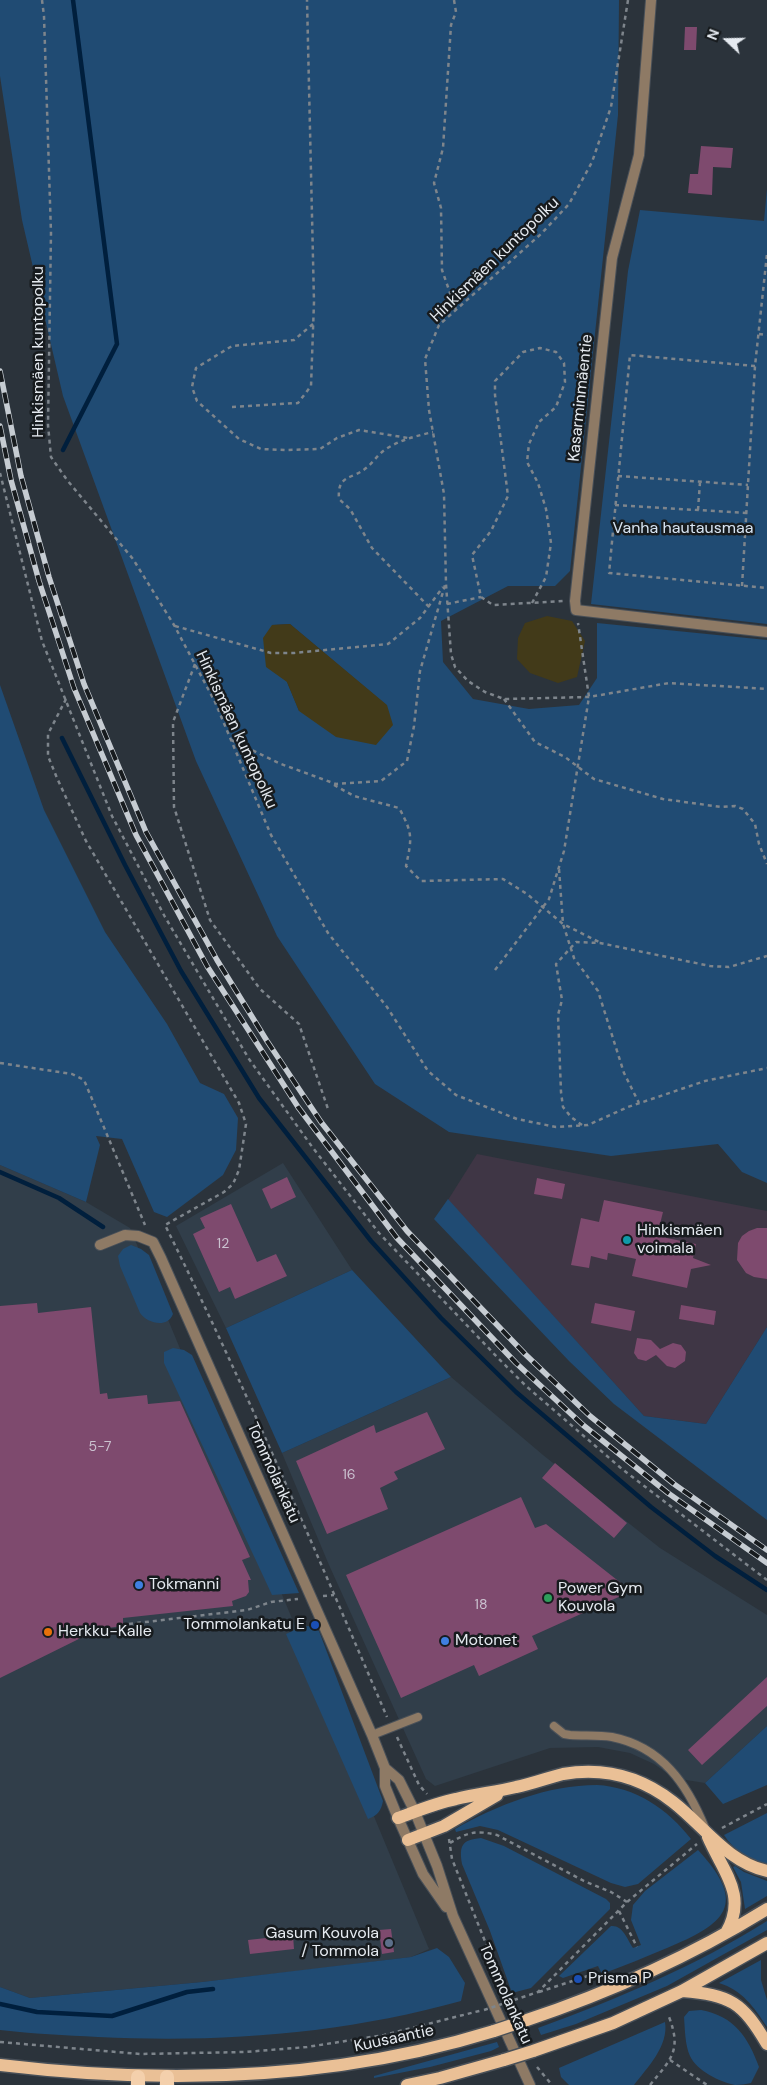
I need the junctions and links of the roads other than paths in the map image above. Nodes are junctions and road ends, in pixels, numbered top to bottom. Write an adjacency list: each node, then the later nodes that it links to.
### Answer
1 (651, 0): 2 (street, Kasarminmäentie)
2 (767, 632)
3 (100, 1245): 6 (street, Tommolankatu)
4 (418, 1717): 6 (lane)
5 (554, 1726): 11 (lane)
6 (372, 1735): 7 (street, Tommolankatu)
7 (385, 1768): 9 (street, Tommolankatu); 10 (street, Tommolankatu)
8 (516, 1787): 9 (main road); 11 (main road); 12 (main road)
9 (415, 1812): 10 (main road); 12 (street, Tommolankatu)
10 (398, 1818): 13 (street, Tommolankatu)
11 (706, 1832): 14 (main road); 17 (main road)
12 (424, 1834): 13 (main road); 16 (street, Tommolankatu)
13 (408, 1840): 16 (street, Tommolankatu)
14 (767, 1871)
15 (767, 1909): 17 (main road, Kuusaantie)
16 (453, 1916): 25 (street, Tommolankatu)
17 (725, 1935): 23 (main road, Kuusaantie, bridge)
18 (767, 1943): 19 (main road)
19 (682, 1991): 20 (main road); 24 (main road, bridge)
20 (767, 2044)
21 (0, 2065): 22 (main road, Kuusaantie)
22 (138, 2081): 23 (main road, Kuusaantie)
23 (167, 2081)
24 (407, 2085)
25 (530, 2085)

